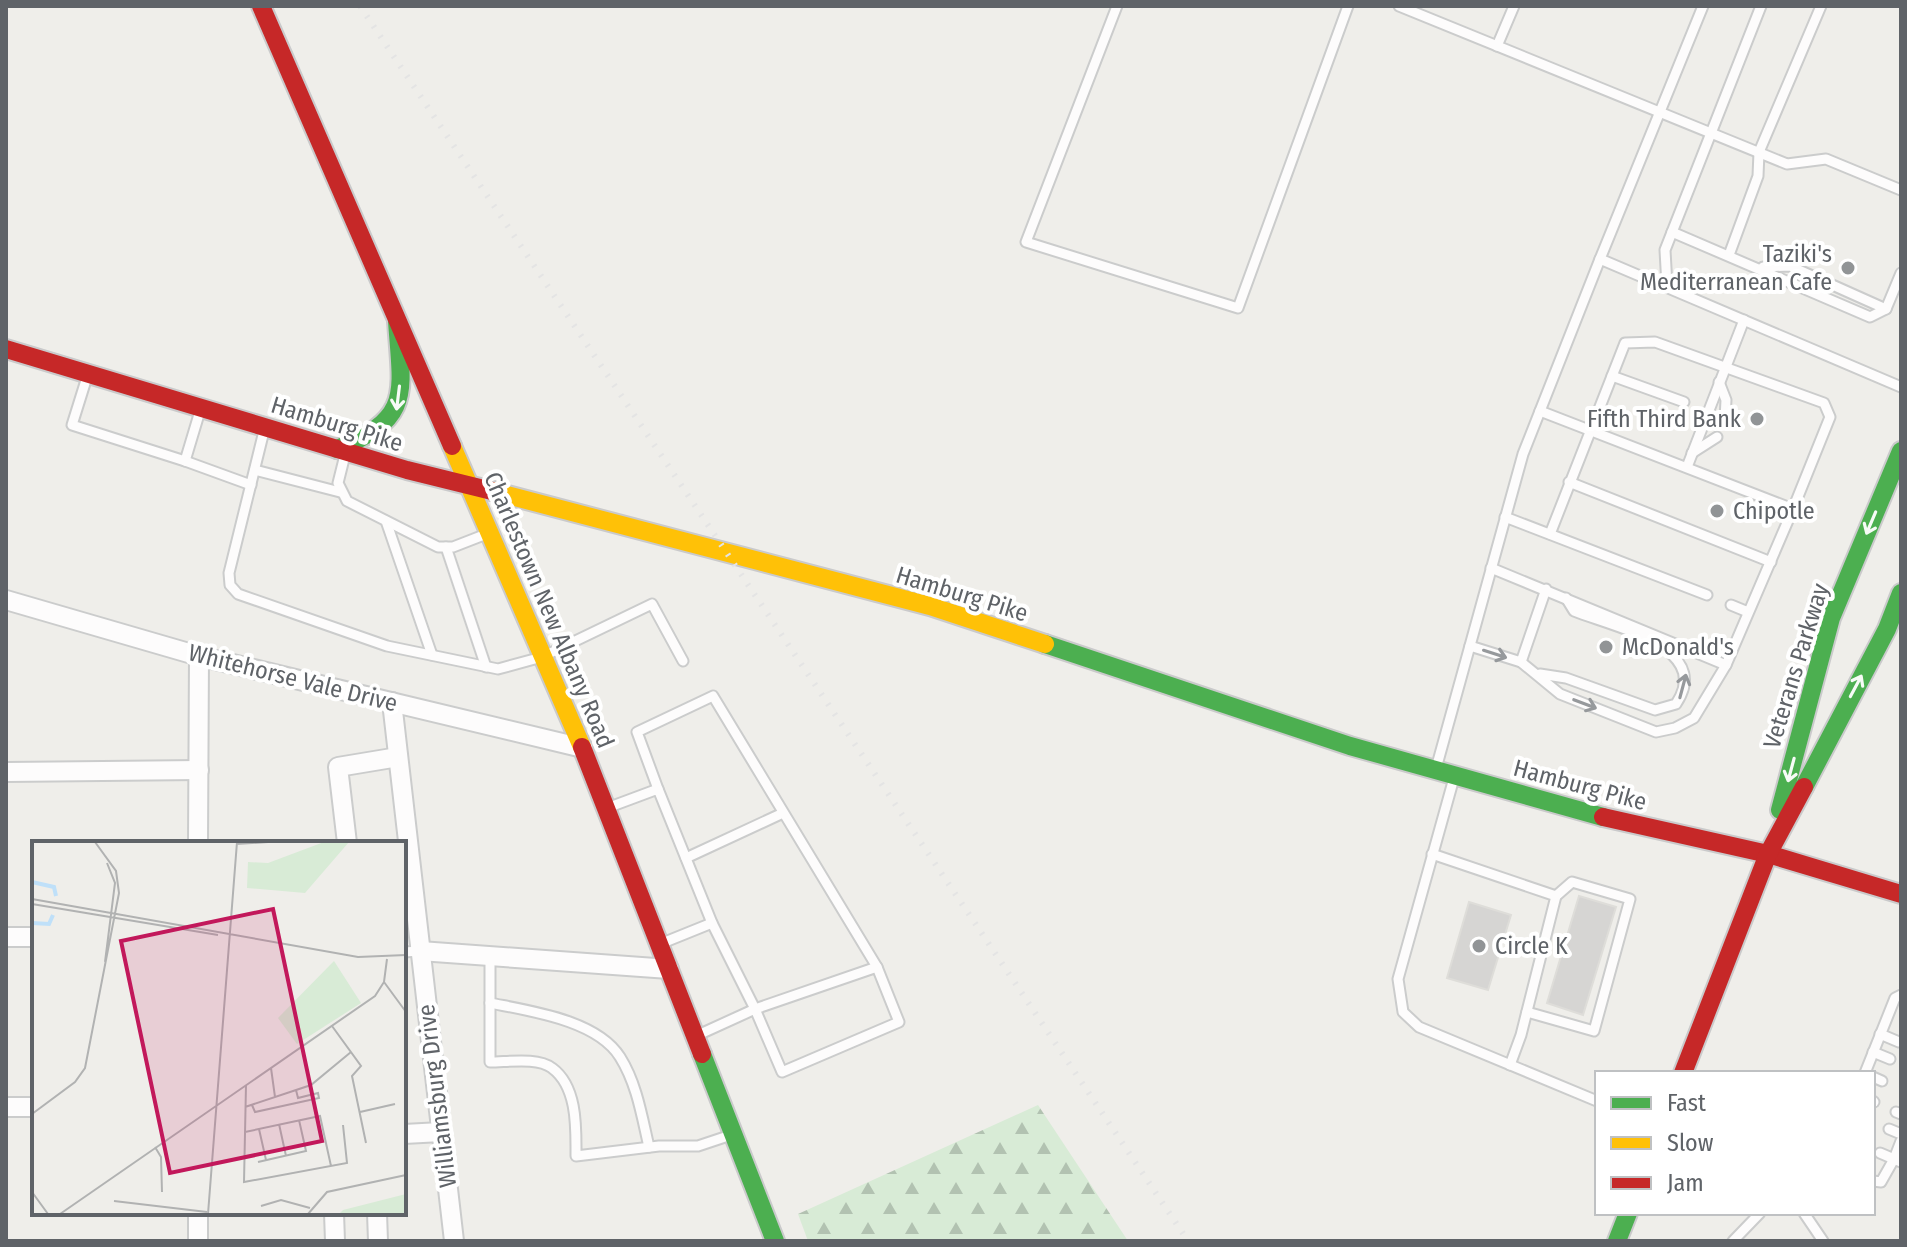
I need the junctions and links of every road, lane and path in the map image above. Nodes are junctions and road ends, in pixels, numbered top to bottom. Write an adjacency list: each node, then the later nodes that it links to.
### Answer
1 (261, 6): 20 (main road, Charlestown New Albany Road)
2 (1117, 6): 3 (lane)
3 (1348, 6)
4 (1399, 6): 9 (lane)
5 (1514, 6): 9 (lane)
6 (1703, 6): 10 (lane)
7 (1761, 6): 11 (lane)
8 (1821, 6): 12 (lane)
9 (1497, 46): 10 (lane)
10 (1660, 112): 11 (lane); 16 (lane)
11 (1710, 133): 12 (lane); 14 (lane)
12 (1759, 152): 13 (lane); 15 (lane)
13 (1901, 190)
14 (1672, 232): 15 (lane); 18 (lane)
15 (1729, 255): 17 (lane)
16 (1600, 259): 18 (lane); 29 (lane)
17 (1901, 273)
18 (1667, 286): 19 (lane)
19 (1744, 320): 22 (lane); 26 (lane)
20 (397, 321): 34 (main road, one-way to 34); 41 (main road, Charlestown New Albany Road)
21 (6, 349): 23 (main road, Hamburg Pike)
22 (1725, 368): 24 (lane); 25 (lane); 44 (lane)
23 (88, 374): 28 (main road, Hamburg Pike); 37 (lane)
24 (1612, 376): 27 (lane); 32 (lane)
25 (1719, 382): 30 (lane); 36 (lane)
26 (1901, 387)
27 (1684, 402)
28 (201, 408): 31 (main road, Hamburg Pike); 37 (lane)
29 (1540, 411): 32 (lane); 45 (lane)
30 (1725, 419)
31 (265, 428): 34 (main road, Hamburg Pike); 39 (lane)
32 (1591, 430): 38 (lane); 40 (lane)
33 (1717, 437): 36 (lane)
34 (341, 450): 41 (main road, Hamburg Pike); 43 (lane)
35 (1901, 451): 82 (main road, Veterans Parkway, one-way to 82)
36 (1692, 453): 38 (lane)
37 (185, 461): 42 (lane)
38 (1687, 467): 44 (lane)
39 (255, 470): 42 (lane); 43 (lane)
40 (1569, 482): 48 (lane); 50 (lane)
41 (468, 484): 47 (main road, Charlestown New Albany Road); 72 (main road, Hamburg Pike)
42 (251, 485): 60 (lane)
43 (340, 492): 46 (lane)
44 (1793, 509): 50 (lane)
45 (1505, 517): 48 (lane); 51 (lane)
46 (386, 521): 49 (lane); 60 (lane)
47 (489, 533): 49 (lane); 62 (main road, Charlestown New Albany Road)
48 (1550, 534): 54 (lane)
49 (446, 547): 66 (lane)
50 (1771, 562): 58 (lane)
51 (1491, 568): 52 (lane); 59 (lane)
52 (1546, 589): 55 (lane); 64 (lane)
53 (1901, 593): 82 (main road, Veterans Parkway, one-way to 53)
54 (1707, 595)
55 (1566, 598): 65 (lane); 67 (lane, one-way to 55)
56 (6, 600): 61 (street, Whitehorse Vale Drive)
57 (1731, 605): 58 (lane)
58 (1748, 612): 65 (lane)
59 (1470, 646): 64 (lane, one-way to 64); 72 (lane)
60 (432, 655): 66 (lane)
61 (199, 656): 68 (street, Whitehorse Vale Drive); 71 (street)
62 (542, 657): 63 (lane); 66 (lane); 69 (main road, Charlestown New Albany Road)
63 (683, 661)
64 (1521, 662): 67 (lane)
65 (1726, 665): 67 (lane, one-way to 65)
66 (486, 667)
67 (1540, 674)
68 (392, 702): 69 (street, Whitehorse Vale Drive); 70 (street, Williamsburg Drive)
69 (583, 748): 76 (main road, Charlestown New Albany Road)
70 (398, 757): 79 (street); 80 (street, Williamsburg Drive)
71 (199, 770): 73 (street); 78 (street)
72 (1436, 770): 74 (main road, Hamburg Pike)
73 (6, 772)
74 (1455, 775): 81 (lane); 82 (main road, Hamburg Pike)
75 (658, 789): 76 (lane); 77 (lane); 83 (lane)
76 (607, 808): 90 (main road, Charlestown New Albany Road)
77 (783, 813): 83 (lane); 93 (lane)
78 (198, 841)
79 (347, 841)
80 (404, 841)
81 (1432, 854): 86 (lane); 106 (lane)
82 (1768, 854): 85 (main road, Hamburg Pike); 107 (main road, Veterans Parkway)
83 (686, 858): 87 (lane)
84 (406, 868): 91 (street, Williamsburg Drive)
85 (1901, 894)
86 (1556, 896): 98 (lane); 98 (lane)
87 (712, 923): 90 (lane); 97 (lane)
88 (6, 937): 89 (street)
89 (32, 937)
90 (659, 944): 94 (main road, Charlestown New Albany Road)
91 (412, 952): 92 (street); 113 (street, Williamsburg Drive)
92 (490, 956): 94 (street); 96 (lane)
93 (877, 967): 97 (lane); 97 (lane)
94 (669, 969): 102 (main road, Charlestown New Albany Road)
95 (1901, 995): 99 (lane)
96 (490, 1003): 118 (lane); 118 (lane)
97 (755, 1009): 102 (lane)
98 (1527, 1012): 106 (lane)
99 (1889, 1012): 100 (lane); 101 (lane)
100 (1901, 1017)
101 (1880, 1034): 103 (lane); 104 (lane)
102 (695, 1036): 115 (main road, Charlestown New Albany Road)
103 (1899, 1042)
104 (1873, 1052): 105 (lane); 108 (lane)
105 (1890, 1059)
106 (1510, 1065): 109 (lane)
107 (1684, 1071)
108 (1866, 1071)
109 (1595, 1100)
110 (6, 1107): 111 (street)
111 (32, 1107)
112 (1889, 1129): 116 (lane)
113 (441, 1132): 114 (street); 131 (street, Williamsburg Drive)
114 (406, 1134)
115 (733, 1134): 118 (lane); 132 (main road, Charlestown New Albany Road)
116 (1901, 1134)
117 (1901, 1141): 120 (lane)
118 (649, 1147)
119 (1880, 1153): 120 (lane)
120 (1898, 1160): 121 (lane)
121 (1875, 1181)
122 (198, 1215): 128 (street)
123 (334, 1215): 129 (street)
124 (377, 1215): 130 (street)
125 (1627, 1215): 133 (main road)
126 (1758, 1215): 134 (lane)
127 (1805, 1215): 135 (lane)
128 (198, 1241)
129 (335, 1241)
130 (378, 1241)
131 (454, 1241)
132 (775, 1241)
133 (1617, 1241)
134 (1733, 1241)
135 (1823, 1241)

